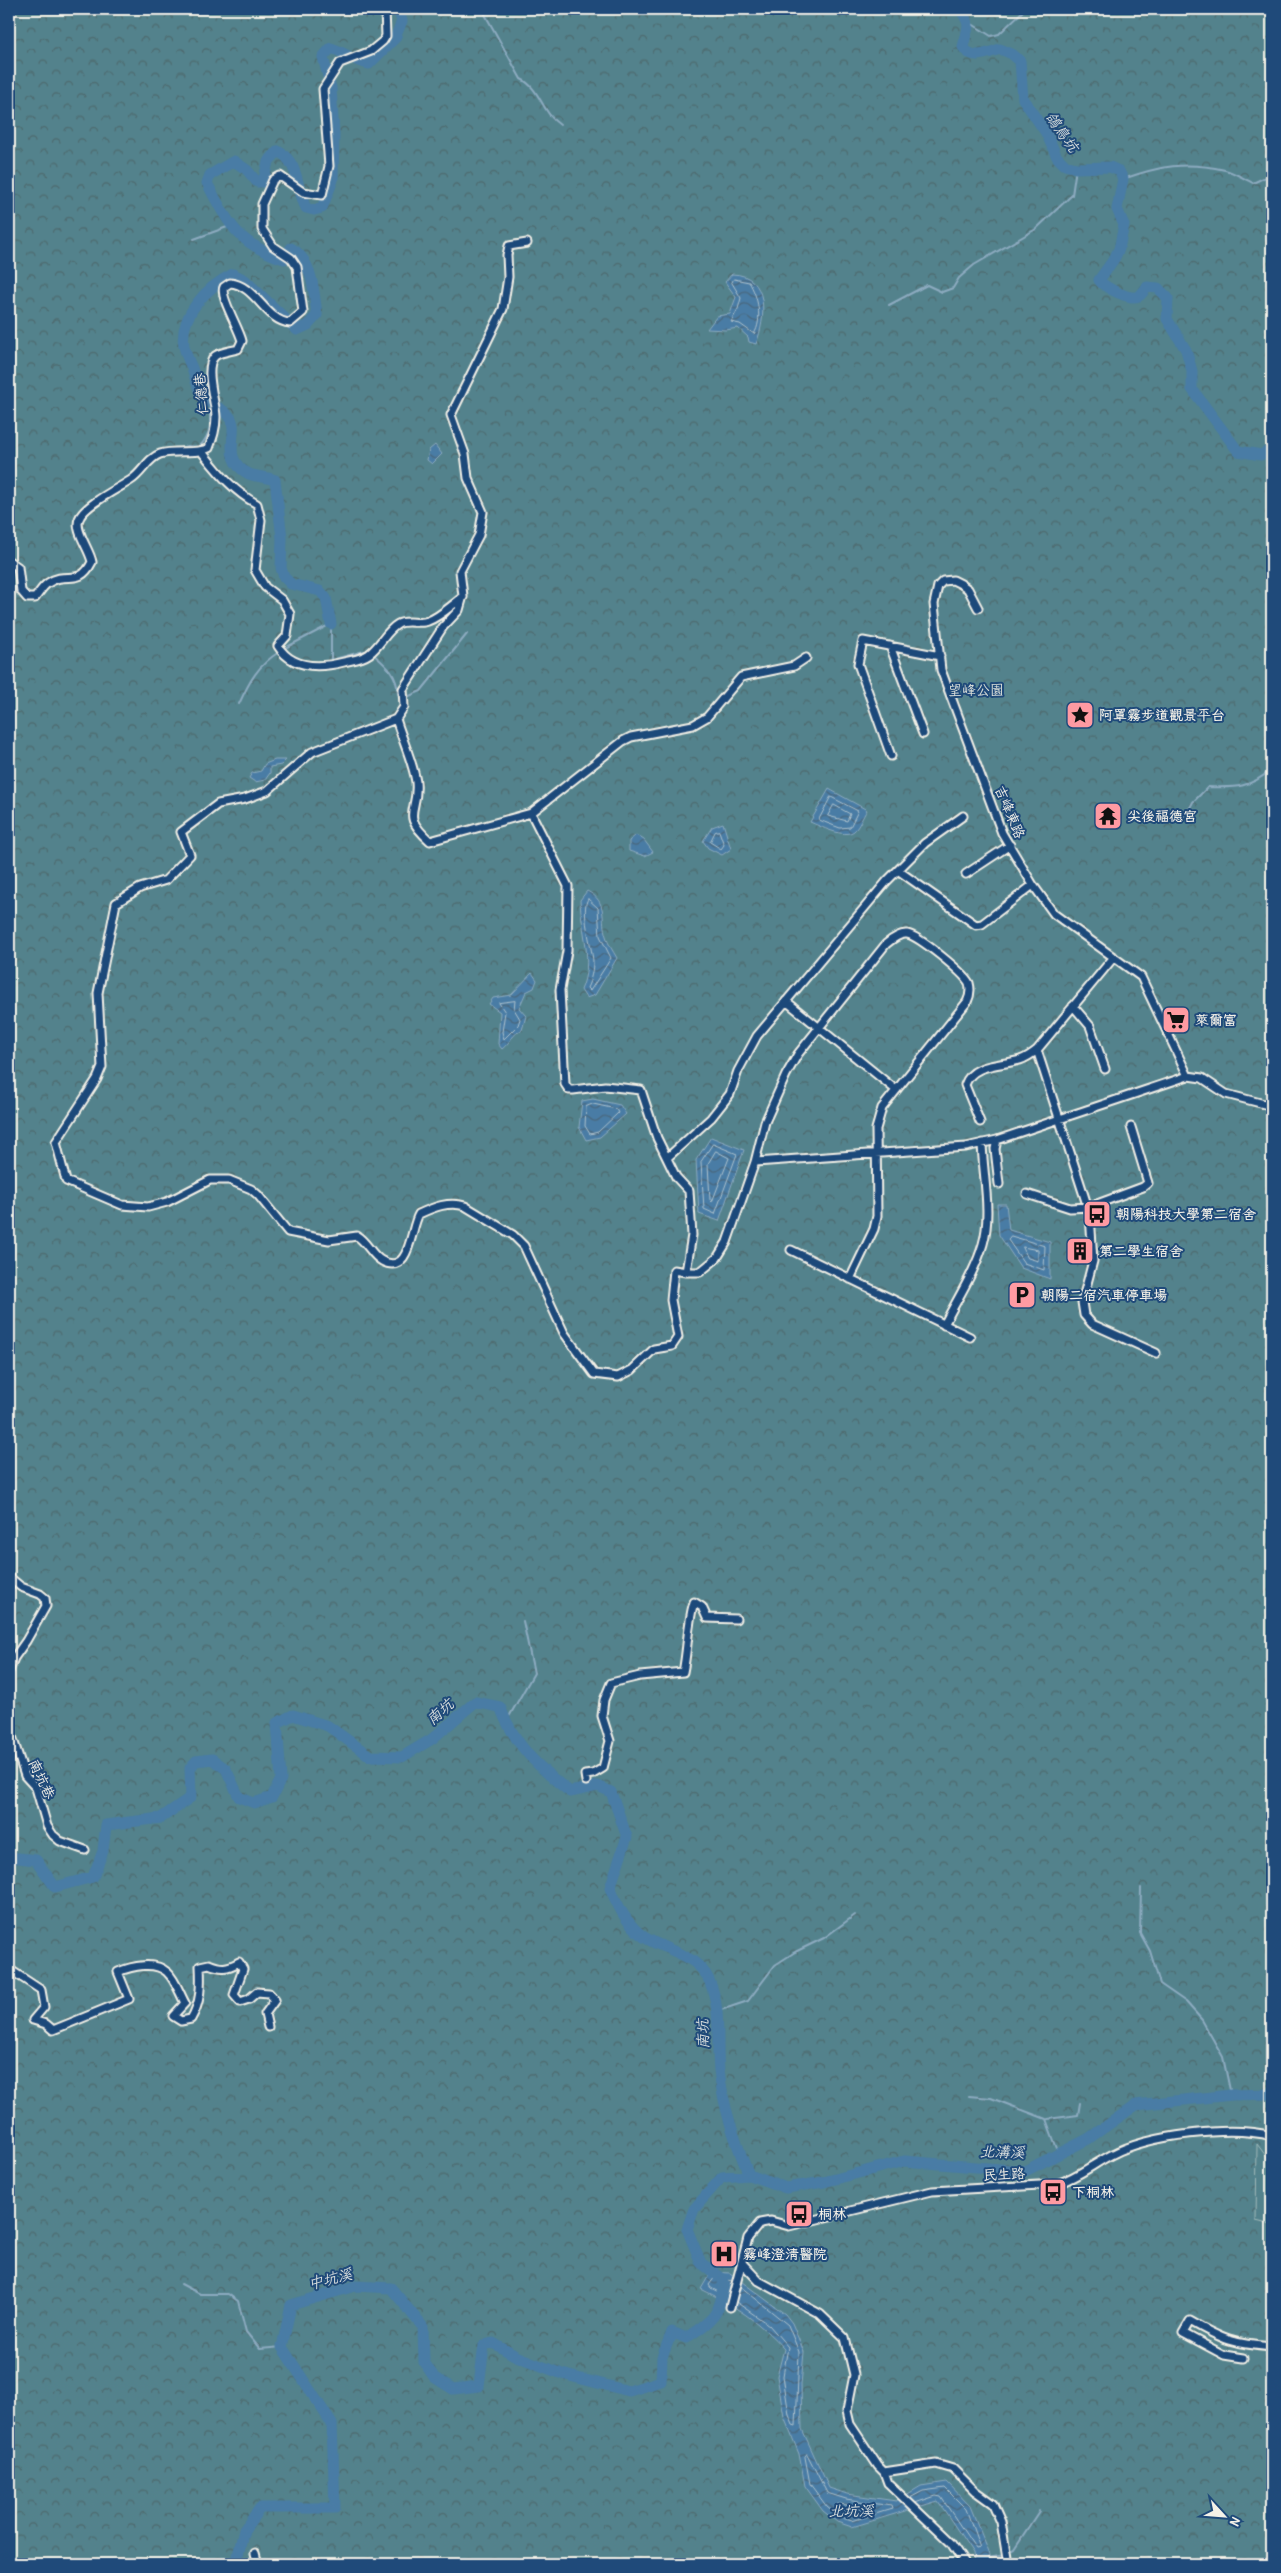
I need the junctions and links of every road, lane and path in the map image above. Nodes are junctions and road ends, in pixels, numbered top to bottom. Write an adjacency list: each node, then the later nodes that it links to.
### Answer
1 (385, 9): 3 (street, 仁德巷)
2 (527, 243): 5 (street)
3 (202, 452): 4 (street); 5 (street)
4 (9, 561)
5 (463, 596): 10 (street)
6 (978, 608): 8 (street, 吉峰東路)
7 (890, 646): 8 (street); 11 (street); 12 (street)
8 (940, 656): 15 (street, 吉峰東路)
9 (806, 658): 13 (street)
10 (396, 720): 13 (street); 40 (street)
11 (923, 734)
12 (891, 756)
13 (531, 812): 34 (street)
14 (963, 816): 16 (street)
15 (1010, 845): 17 (street); 18 (street, 吉峰東路)
16 (899, 871): 18 (street); 20 (street)
17 (966, 874)
18 (1033, 885): 19 (street, 吉峰東路)
19 (1114, 957): 21 (street); 25 (street, 吉峰東路)
20 (786, 1001): 22 (street); 34 (street)
21 (1073, 1006): 23 (street); 24 (street)
22 (819, 1028): 26 (street); 26 (street); 35 (street)
23 (1037, 1050): 28 (street); 29 (street)
24 (1105, 1069)
25 (1188, 1076): 27 (street); 28 (street)
26 (896, 1090): 33 (street)
27 (1272, 1106)
28 (1060, 1119): 31 (street); 38 (street)
29 (980, 1122)
30 (1131, 1128): 38 (street)
31 (997, 1140): 32 (street); 36 (street)
32 (982, 1144): 33 (street); 42 (street)
33 (876, 1154): 35 (street); 41 (street)
34 (668, 1157): 40 (street)
35 (755, 1162): 40 (street)
36 (999, 1184)
37 (1027, 1194): 38 (street)
38 (1089, 1207): 44 (street)
39 (791, 1250): 41 (street)
40 (686, 1272)
41 (850, 1279): 42 (street)
42 (944, 1325): 43 (street)
43 (970, 1337)
44 (1156, 1354)
45 (9, 1577): 47 (street)
46 (736, 1619): 49 (street)
47 (9, 1672)
48 (9, 1727): 50 (street, 南坑巷)
49 (586, 1781)
50 (85, 1850)
51 (9, 1969): 52 (street)
52 (268, 2027)
53 (1272, 2136): 54 (street, 民生路)
54 (743, 2264): 55 (street); 58 (street)
55 (730, 2307)
56 (1272, 2347): 57 (street)
57 (1243, 2358)
58 (884, 2472): 60 (street); 62 (street)
59 (255, 2553): 61 (street)
60 (1008, 2561)
61 (258, 2564)
62 (965, 2564)

